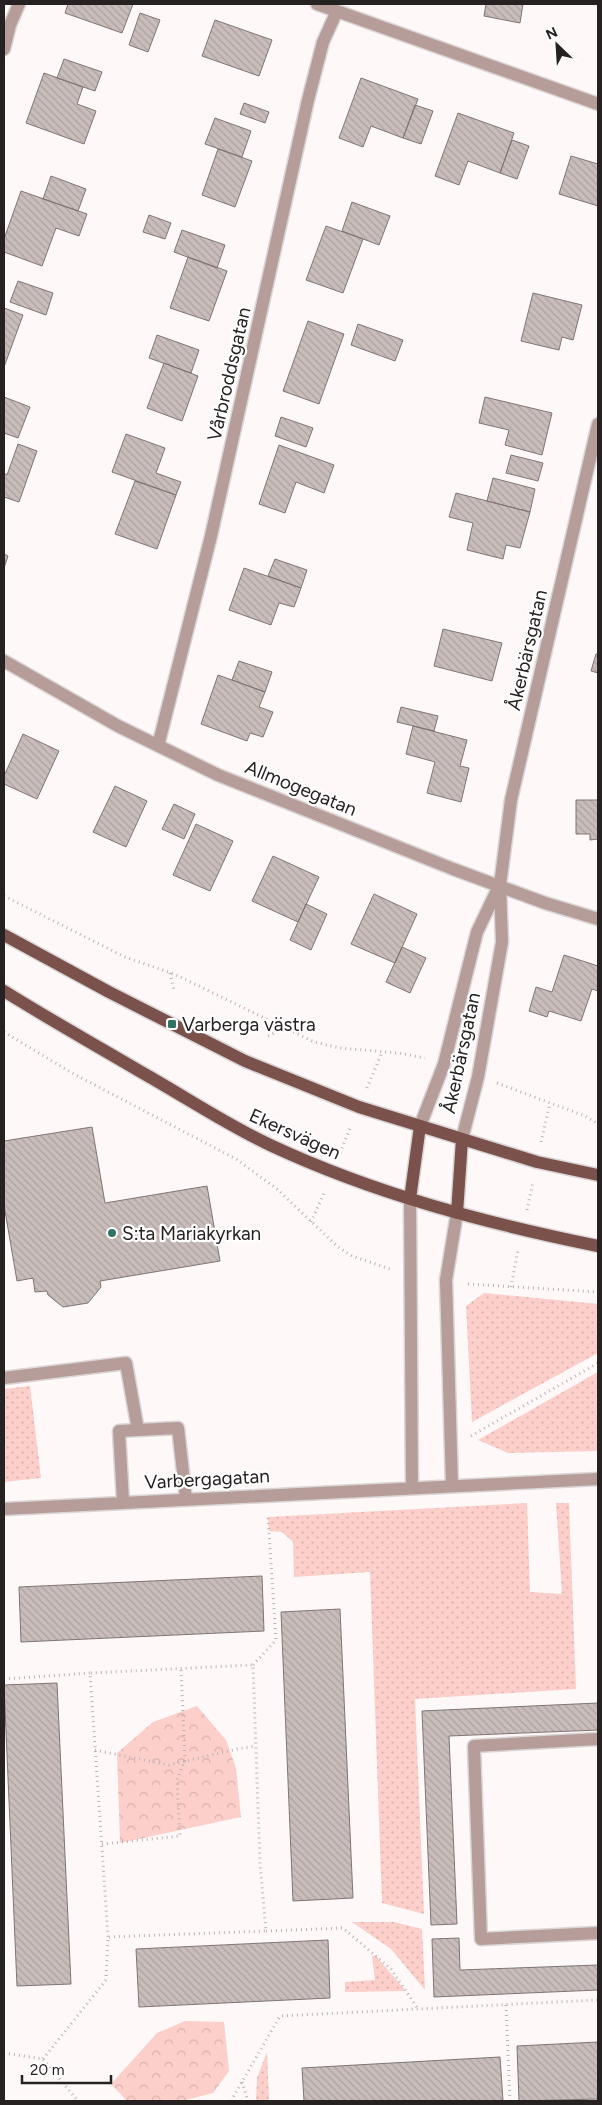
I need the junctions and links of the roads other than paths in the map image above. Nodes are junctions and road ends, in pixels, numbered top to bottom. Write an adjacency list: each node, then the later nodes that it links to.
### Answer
1 (19, 4): 4 (street)
2 (317, 4): 3 (street)
3 (337, 11): 5 (street); 8 (street, Vårbroddsgatan)
4 (4, 49)
5 (598, 104)
6 (598, 424): 9 (street, Åkerbärsgatan)
7 (4, 661): 8 (street, Allmogegatan)
8 (158, 746): 9 (street, Allmogegatan)
9 (500, 885): 10 (street, Allmogegatan); 13 (street, Åkerbärsgatan); 14 (street, Åkerbärsgatan)
10 (598, 919)
11 (4, 935): 13 (main road)
12 (4, 991): 16 (main road, Ekersvägen)
13 (420, 1126): 14 (main road); 16 (main road)
14 (462, 1139): 15 (main road); 17 (main road)
15 (598, 1175)
16 (410, 1199): 17 (main road, Ekersvägen); 23 (street)
17 (457, 1213): 18 (main road, Ekersvägen); 22 (street)
18 (598, 1246)
19 (4, 1378): 20 (street)
20 (138, 1430): 24 (street); 25 (street)
21 (598, 1480): 22 (street, Varbergagatan)
22 (452, 1486): 23 (street, Varbergagatan)
23 (412, 1488): 24 (street, Varbergagatan)
24 (186, 1499): 25 (street, Varbergagatan)
25 (123, 1502): 26 (street, Varbergagatan)
26 (4, 1509)
27 (598, 1739): 28 (street)
28 (598, 1933)

